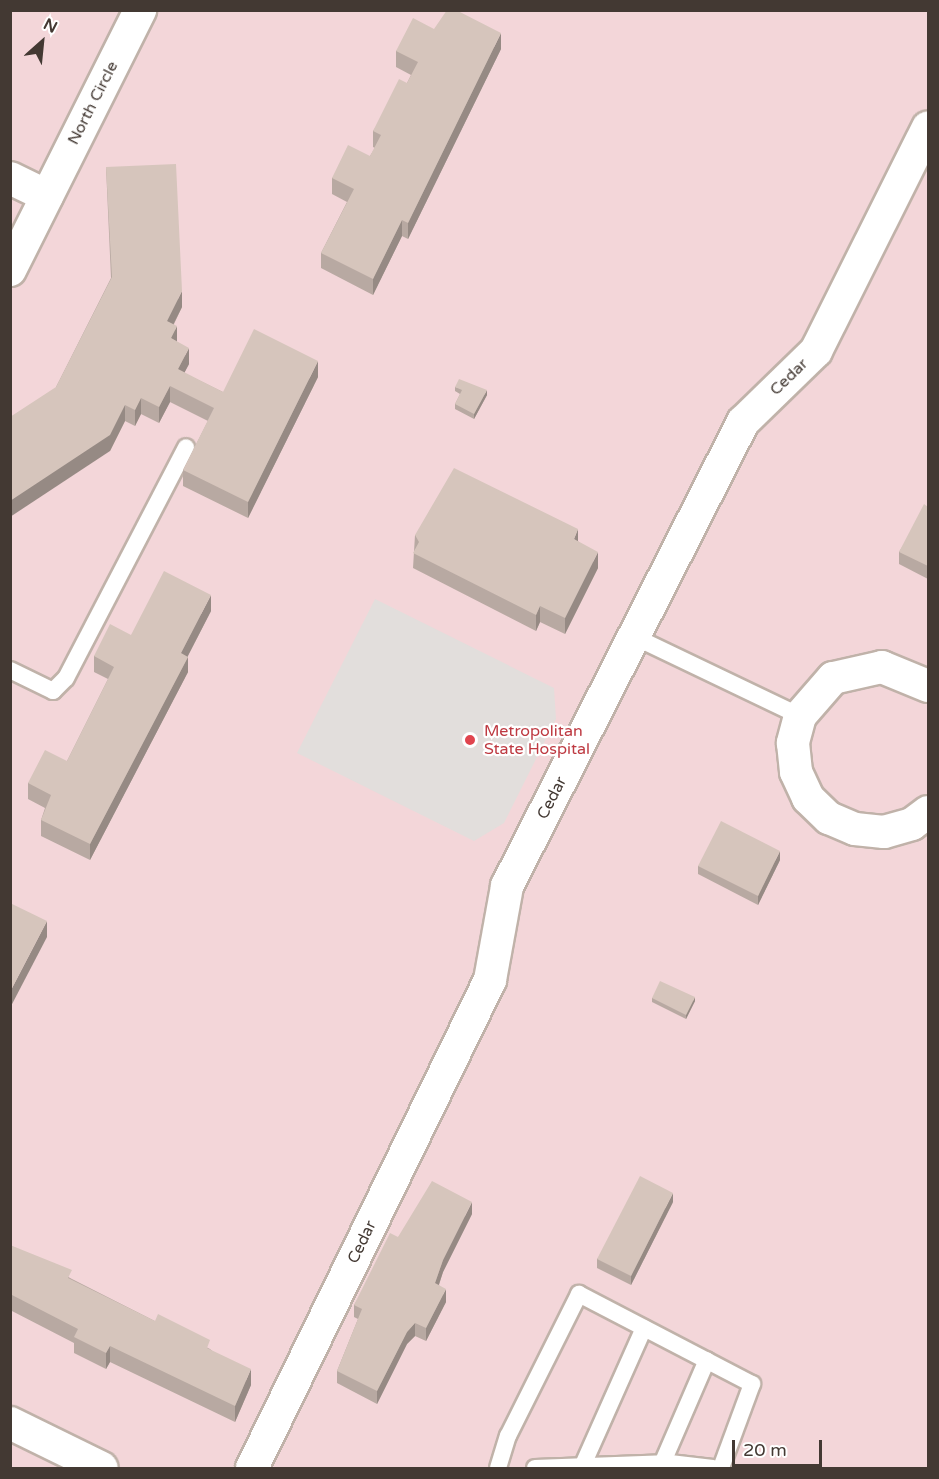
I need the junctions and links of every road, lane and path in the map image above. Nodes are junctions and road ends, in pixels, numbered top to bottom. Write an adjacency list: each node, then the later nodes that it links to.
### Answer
1 (140, 10): 4 (street, North Circle)
2 (928, 127): 7 (street, Cedar)
3 (10, 178): 4 (street)
4 (47, 196): 5 (street, North Circle)
5 (10, 270)
6 (186, 447): 8 (lane)
7 (635, 637): 10 (lane); 18 (street, Cedar)
8 (10, 670)
9 (928, 686): 10 (street)
10 (800, 716): 11 (street)
11 (928, 812)
12 (644, 1328): 13 (lane); 16 (lane); 19 (lane)
13 (707, 1360): 15 (lane); 22 (lane)
14 (10, 1423): 17 (street)
15 (662, 1464): 16 (lane); 21 (lane)
16 (582, 1467): 20 (lane)
17 (102, 1468)
18 (252, 1468)
19 (498, 1468)
20 (535, 1468)
21 (713, 1468)
22 (721, 1468)

